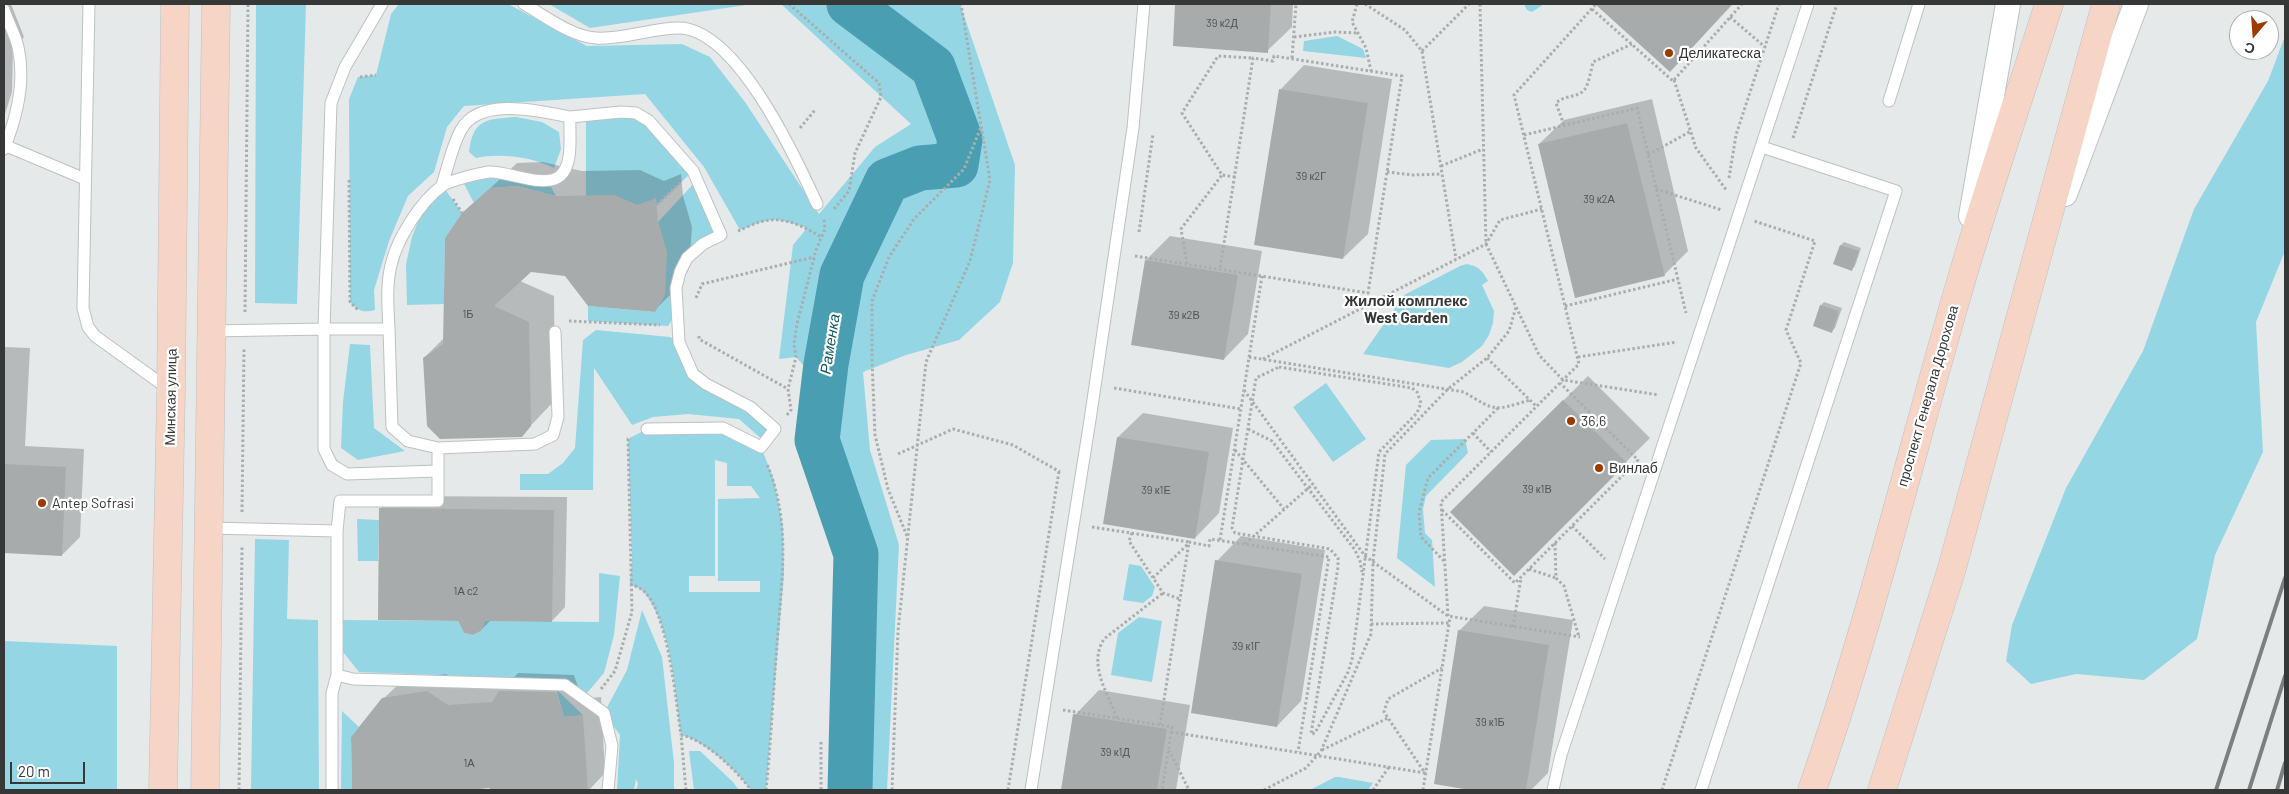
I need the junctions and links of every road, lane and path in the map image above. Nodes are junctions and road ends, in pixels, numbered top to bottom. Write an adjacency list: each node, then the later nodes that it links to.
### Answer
1 (90, 4): 59 (lane)
2 (175, 4): 105 (main road, Минская улица)
3 (216, 4): 90 (main road)
4 (248, 4): 91 (path)
5 (382, 4): 87 (lane)
6 (524, 4): 46 (lane)
7 (789, 4): 64 (path)
8 (961, 4): 43 (path)
9 (1144, 4): 130 (lane)
10 (1296, 4): 29 (path)
11 (1358, 4): 28 (path)
12 (1365, 4): 32 (path)
13 (1470, 4): 32 (path)
14 (1480, 4): 49 (path)
15 (1596, 4): 25 (path)
16 (1742, 4): 27 (path)
17 (1779, 4): 31 (path)
18 (1808, 4): 48 (lane)
19 (1838, 4): 51 (path)
20 (1919, 4): 39 (lane)
21 (2008, 4): 79 (street)
22 (2049, 4): 79 (main road, проспект Генерала Дорохова)
23 (2106, 4): 85 (main road)
24 (2136, 4): 85 (street)
25 (1592, 9): 30 (path); 45 (path)
26 (4, 10): 47 (lane)
27 (1730, 17): 31 (path); 38 (path)
28 (1357, 32): 29 (path); 35 (path)
29 (1294, 37): 34 (path)
30 (1632, 44): 38 (path); 42 (path)
31 (1765, 47): 62 (path)
32 (1422, 50): 52 (path)
33 (1254, 58): 34 (path); 56 (path); 58 (path)
34 (1292, 58): 35 (path)
35 (1371, 71): 54 (path)
36 (376, 75): 37 (path)
37 (358, 78)
38 (1674, 80): 44 (path)
39 (1889, 101)
40 (815, 110): 46 (path)
41 (570, 117): 53 (lane); 60 (lane); 60 (lane)
42 (1564, 125): 45 (path); 50 (path)
43 (981, 126): 118 (path); 141 (path)
44 (1691, 131): 50 (path); 62 (path)
45 (1524, 135): 65 (path)
46 (788, 142): 64 (lane)
47 (4, 147): 59 (lane)
48 (1762, 147): 51 (lane); 67 (lane)
49 (1483, 148): 52 (path); 71 (path)
50 (1648, 155): 61 (path)
51 (1788, 156): 207 (lane)
52 (1441, 166): 55 (path)
53 (693, 170): 63 (path); 69 (lane)
54 (1387, 172): 55 (path); 77 (path)
55 (1442, 174): 74 (path)
56 (1222, 175): 58 (path); 75 (path)
57 (349, 176): 80 (path)
58 (1234, 177): 76 (path)
59 (85, 179): 105 (lane)
60 (442, 185): 80 (lane)
61 (1656, 189): 66 (path); 78 (path)
62 (1727, 191): 66 (path)
63 (657, 205)
64 (820, 207): 70 (path)
65 (1542, 208): 71 (path); 83 (path)
66 (1721, 210): 67 (path); 68 (path)
67 (1740, 216): 170 (lane); 206 (path)
68 (1718, 220)
69 (721, 235): 70 (path); 86 (lane)
70 (821, 237): 73 (path)
71 (1486, 244): 74 (path); 84 (path)
72 (1135, 256): 75 (path)
73 (814, 257): 81 (path); 102 (path)
74 (1456, 259): 99 (path)
75 (1187, 264): 76 (path)
76 (1220, 269): 77 (path)
77 (1262, 276): 96 (path)
78 (1678, 278): 82 (path); 83 (path)
79 (1957, 293): 208 (main road, проспект Генерала Дорохова)
80 (388, 301): 88 (lane)
81 (696, 301)
82 (1690, 304)
83 (1565, 306): 97 (path)
84 (1516, 307): 98 (path); 100 (path)
85 (2023, 311): 209 (main road)
86 (678, 326): 92 (path); 115 (lane)
87 (324, 329): 88 (lane); 91 (lane); 128 (lane)
88 (389, 329): 120 (lane)
89 (697, 329): 102 (path)
90 (211, 331): 91 (lane); 137 (main road)
91 (245, 331): 138 (path)
92 (555, 332): 120 (lane)
93 (1680, 332): 94 (path)
94 (1677, 342): 95 (path); 97 (path)
95 (1674, 350)
96 (1249, 357): 99 (path); 106 (path)
97 (1578, 357): 100 (path)
98 (1487, 358): 104 (path); 108 (path)
99 (1263, 359): 104 (path)
100 (1562, 382): 107 (path); 111 (path); 126 (path)
101 (1662, 386): 107 (path)
102 (788, 388): 115 (path)
103 (1114, 388): 113 (path)
104 (1448, 389): 112 (path); 153 (path)
105 (171, 390): 188 (main road, Минская улица)
106 (1244, 390): 109 (path); 113 (path)
107 (1659, 396): 110 (path)
108 (1530, 400): 111 (path); 112 (path)
109 (1252, 401): 116 (path); 131 (path); 144 (path)
110 (1656, 405)
111 (1537, 406): 123 (path)
112 (1498, 408): 117 (path)
113 (1241, 409): 121 (path)
114 (647, 429): 119 (lane); 161 (path)
115 (776, 429): 119 (lane)
116 (1248, 429): 125 (path); 132 (path)
117 (1473, 433): 123 (path); 154 (path)
118 (916, 445): 124 (path); 129 (path); 141 (path)
119 (761, 447): 195 (path)
120 (438, 448): 128 (lane)
121 (1234, 450): 125 (path); 143 (path)
122 (1641, 451): 126 (path)
123 (1492, 452): 134 (path)
124 (898, 454)
125 (1243, 460): 133 (path); 142 (path)
126 (1638, 460): 127 (path); 135 (path)
127 (1635, 469)
128 (438, 471): 139 (lane)
129 (1059, 471): 130 (path); 198 (path)
130 (1080, 484): 199 (lane)
131 (1313, 484): 132 (path); 149 (path)
132 (1308, 489): 133 (path); 148 (path)
133 (1284, 509): 142 (path)
134 (1442, 510): 154 (path); 157 (path)
135 (1572, 526): 146 (path); 152 (path)
136 (1092, 527): 140 (path)
137 (209, 528): 138 (lane); 189 (main road)
138 (242, 529): 139 (lane); 190 (path)
139 (337, 532): 173 (lane)
140 (1132, 533): 145 (path); 158 (path)
141 (908, 536): 197 (path)
142 (1255, 536): 147 (path); 159 (path)
143 (1220, 540): 145 (path); 147 (path)
144 (1368, 540): 149 (path); 151 (path)
145 (1188, 543): 158 (path); 163 (path)
146 (1555, 543): 156 (path); 160 (path)
147 (1245, 544): 184 (path)
148 (1350, 544): 149 (path); 159 (path)
149 (1360, 548): 151 (path)
150 (1608, 550): 152 (path)
151 (1366, 556): 153 (path); 159 (path)
152 (1605, 559): 155 (path)
153 (1373, 561): 164 (path); 166 (path)
154 (1444, 561): 164 (path)
155 (1602, 568)
156 (1528, 570): 157 (path); 160 (path)
157 (1521, 577): 167 (path)
158 (1153, 578): 162 (path)
159 (1363, 578)
160 (1556, 578): 169 (path)
161 (630, 584): 174 (path); 180 (path)
162 (1163, 593): 163 (path); 177 (path)
163 (1180, 599): 178 (path)
164 (1449, 617): 165 (path); 167 (path)
165 (1449, 623): 166 (path); 172 (path)
166 (1371, 624): 183 (path)
167 (1513, 627): 169 (path)
168 (1582, 628): 169 (path)
169 (1579, 637): 170 (path); 171 (path)
170 (1599, 641): 205 (lane)
171 (1576, 646)
172 (1442, 668): 176 (path); 187 (path)
173 (337, 675): 174 (lane); 191 (lane)
174 (590, 704): 192 (lane)
175 (1063, 710): 177 (path)
176 (1388, 717): 183 (path); 187 (path)
177 (1117, 718): 178 (path)
178 (1160, 725): 179 (path)
179 (1171, 732): 182 (path); 184 (path)
180 (681, 735): 193 (path); 194 (path)
181 (821, 742): 196 (path)
182 (1168, 749): 200 (path); 201 (path)
183 (1321, 751): 185 (path)
184 (1298, 752): 185 (path)
185 (1318, 755): 186 (path); 202 (path)
186 (1390, 767): 187 (path); 203 (path)
187 (1425, 773): 204 (path)
188 (163, 790)
189 (205, 790)
190 (239, 790)
191 (332, 790)
192 (608, 790)
193 (686, 790)
194 (751, 790)
195 (766, 790)
196 (821, 790)
197 (892, 790)
198 (1008, 790)
199 (1031, 790)
200 (1162, 790)
201 (1188, 790)
202 (1264, 790)
203 (1373, 790)
204 (1423, 790)
205 (1553, 790)
206 (1662, 790)
207 (1701, 790)
208 (1812, 790)
209 (1882, 790)

